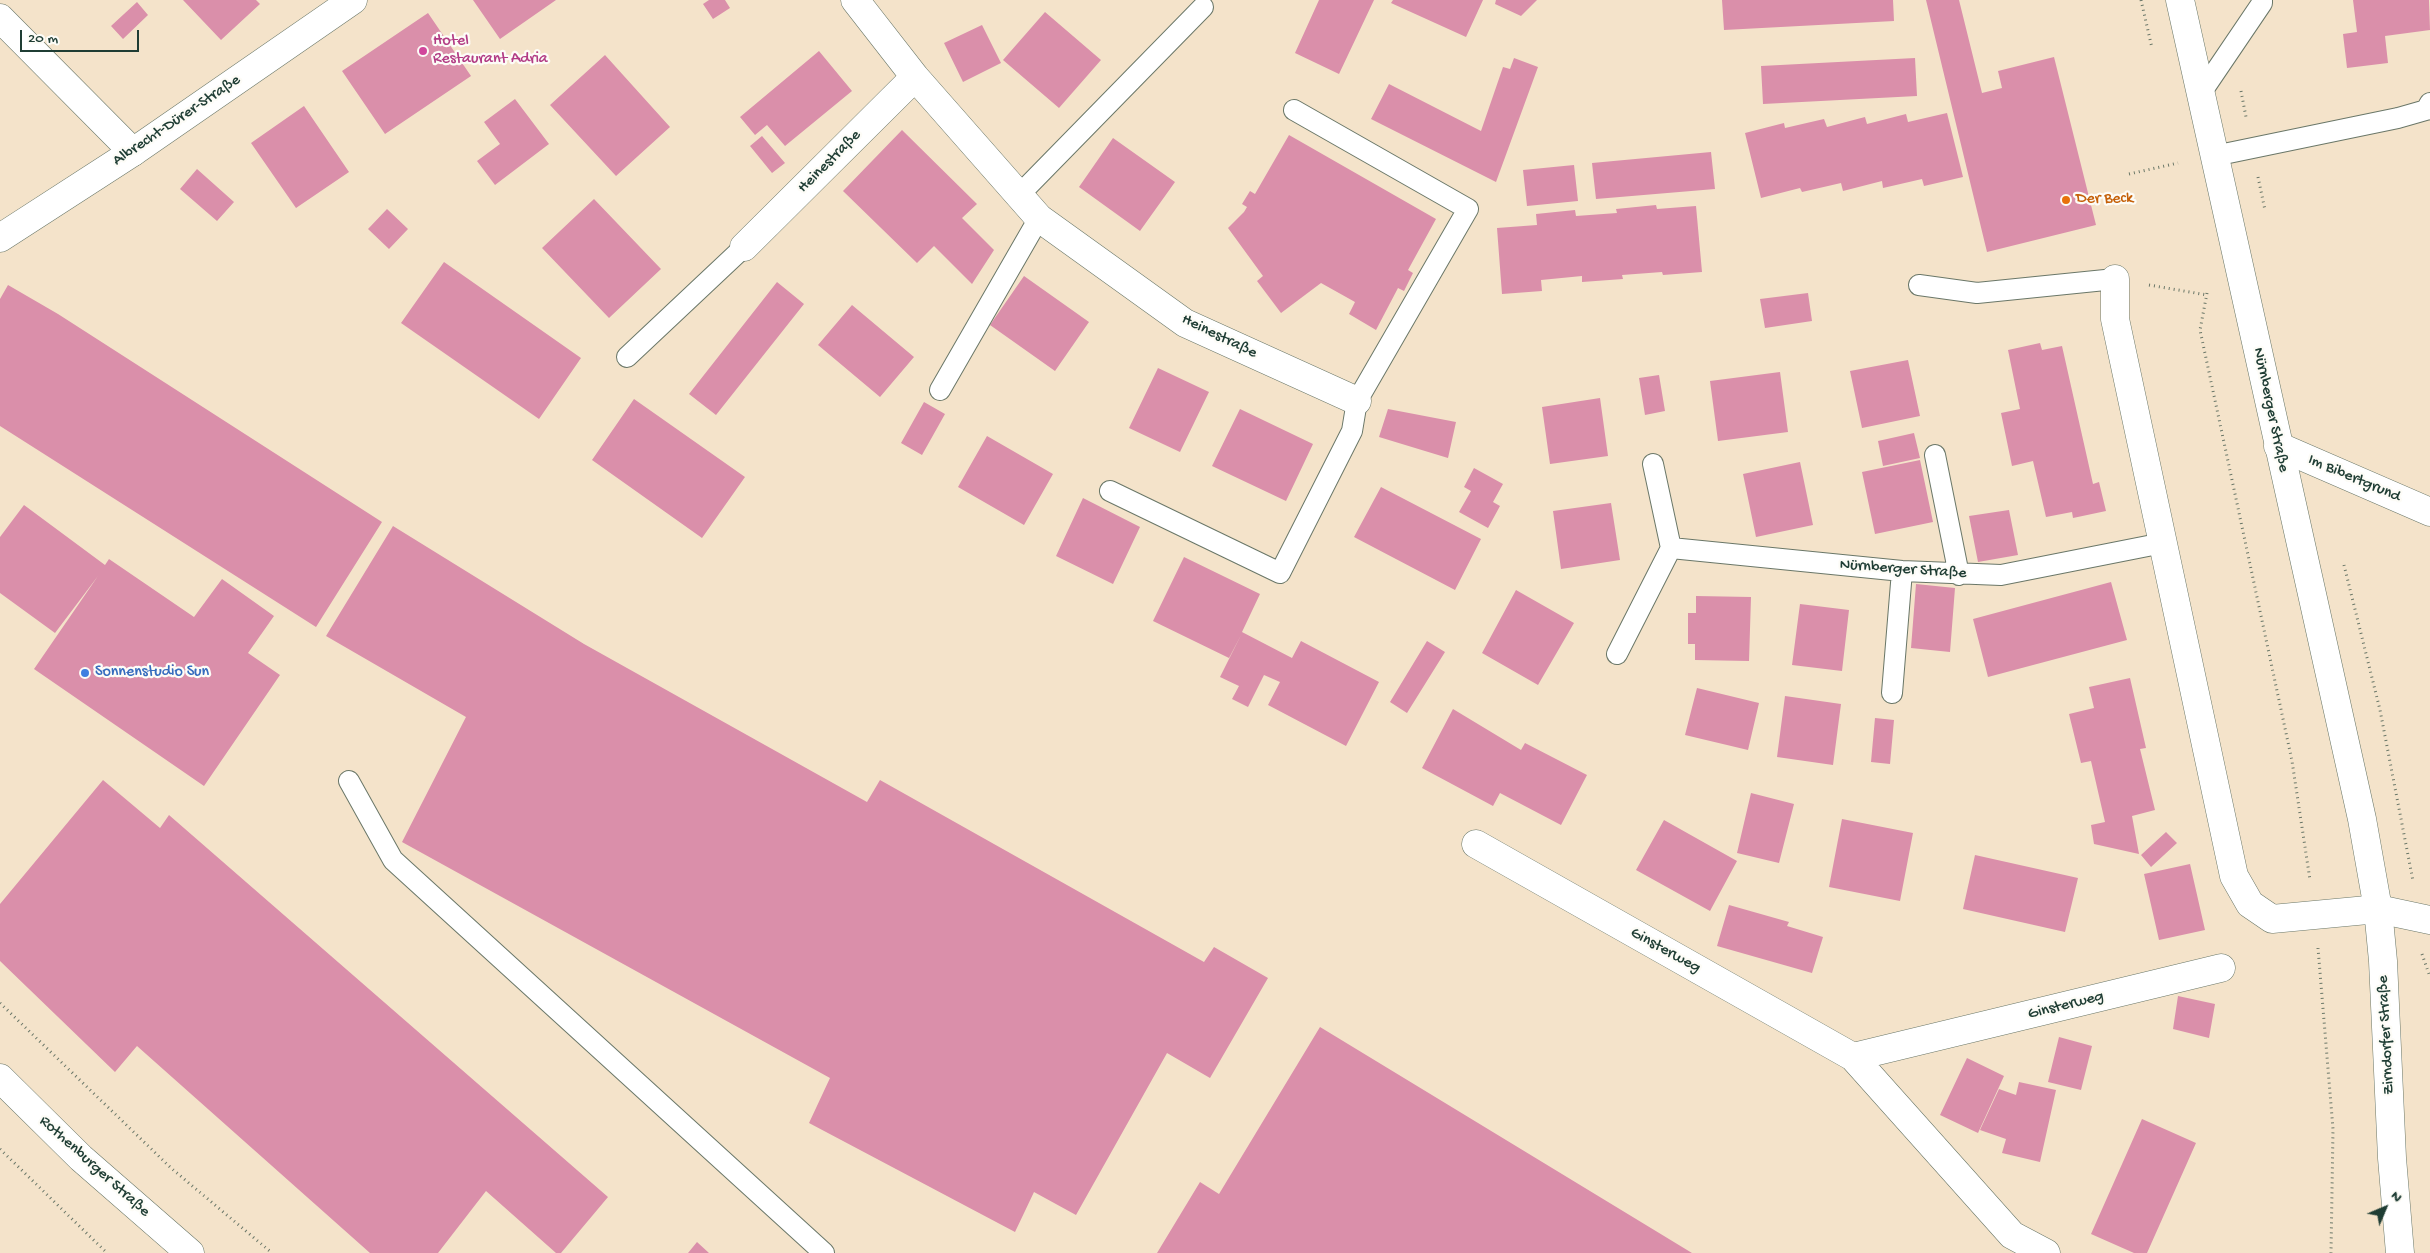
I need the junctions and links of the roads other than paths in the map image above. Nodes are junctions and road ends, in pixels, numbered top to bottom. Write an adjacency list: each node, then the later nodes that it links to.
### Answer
1 (855, 0): 7 (street, Heinestraße)
2 (2180, 0): 8 (street, Nürnberger Straße)
3 (2262, 0): 8 (lane)
4 (343, 3): 11 (street, Albrecht-Dürer-Straße)
5 (1203, 7): 13 (lane)
6 (0, 18): 11 (street)
7 (915, 77): 13 (street, Heinestraße); 16 (street, Heinestraße)
8 (2201, 93): 12 (street, Nürnberger Straße)
9 (2430, 103): 12 (lane)
10 (1294, 110): 21 (lane)
11 (133, 152): 15 (street, Albrecht-Dürer-Straße)
12 (2214, 156): 22 (street, Nürnberger Straße)
13 (1019, 195): 14 (street, Heinestraße)
14 (1039, 218): 20 (lane); 21 (street, Heinestraße)
15 (0, 238)
16 (744, 246): 19 (lane)
17 (2115, 279): 18 (lane); 27 (street)
18 (1920, 285)
19 (627, 357)
20 (940, 390)
21 (1357, 401): 25 (lane)
22 (2278, 446): 26 (street, Im Bibertgrund); 34 (street, Nürnberger Straße)
23 (1935, 455): 30 (lane)
24 (1653, 464): 28 (lane)
25 (1110, 491)
26 (2430, 512)
27 (2163, 543): 30 (lane, Nürnberger Straße); 36 (street)
28 (1671, 548): 29 (lane, Nürnberger Straße); 31 (lane)
29 (1902, 571): 30 (lane, Nürnberger Straße); 32 (lane)
30 (1959, 575)
31 (1617, 654)
32 (1892, 693)
33 (350, 781): 42 (lane)
34 (2362, 819): 36 (street, Zirndorfer Straße)
35 (1476, 844): 39 (street, Ginsterweg)
36 (2378, 909): 37 (street); 44 (street, Zirndorfer Straße)
37 (2430, 920)
38 (2221, 968): 39 (street, Ginsterweg)
39 (1853, 1057): 43 (street, Ginsterweg)
40 (0, 1078): 41 (street, Rothenburger Straße)
41 (190, 1253)
42 (824, 1253)
43 (2046, 1253)
44 (2400, 1253)

